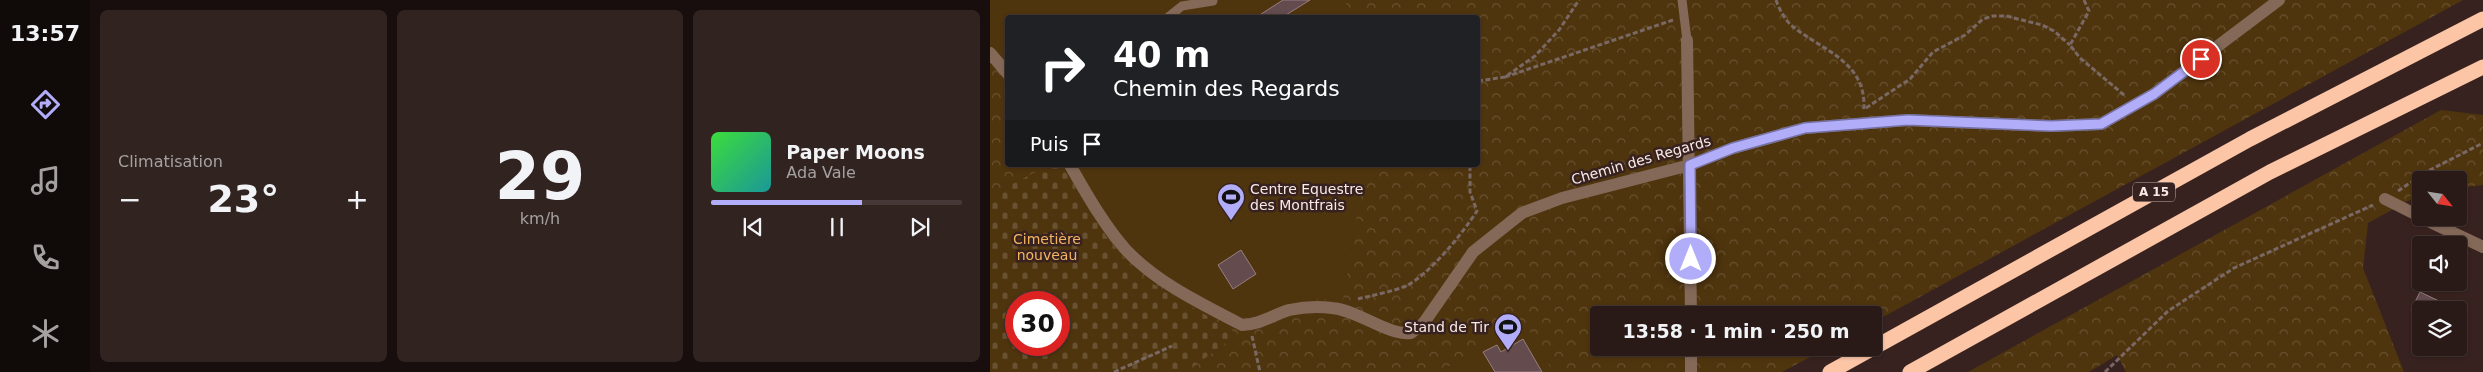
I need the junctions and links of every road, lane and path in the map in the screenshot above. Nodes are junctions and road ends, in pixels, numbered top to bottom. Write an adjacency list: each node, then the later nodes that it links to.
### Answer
1 (1579, 0): 15 (path)
2 (1682, 0): 8 (lane)
3 (1776, 0): 18 (path)
4 (2084, 0): 11 (path)
5 (2279, 0): 17 (street, Chemin des Regards)
6 (1213, 1): 7 (lane)
7 (1171, 15)
8 (1684, 16): 10 (lane); 15 (path)
9 (2483, 19): 36 (highway, A 15)
10 (1687, 40): 21 (street)
11 (2070, 45): 17 (path); 18 (path)
12 (990, 53): 14 (street)
13 (2483, 67): 37 (highway, A 15)
14 (1005, 70)
15 (1505, 77): 16 (path)
16 (1480, 81)
17 (2133, 106): 19 (street, Chemin des Regards)
18 (1864, 109): 19 (path)
19 (1857, 124): 21 (street, Chemin des Regards)
20 (2483, 143): 24 (path)
21 (1690, 165): 29 (street); 30 (street, Chemin des Regards)
22 (1071, 167): 30 (street)
23 (1470, 167): 28 (path)
24 (2385, 199): 25 (street); 38 (path)
25 (2412, 212)
26 (2440, 226): 27 (street)
27 (2483, 248)
28 (1356, 300)
29 (1691, 306)
30 (1246, 325): 34 (path)
31 (1172, 346): 33 (path)
32 (1691, 356): 35 (street)
33 (1114, 372)
34 (1260, 372)
35 (1691, 372)
36 (1830, 372)
37 (1910, 372)
38 (2105, 372)

